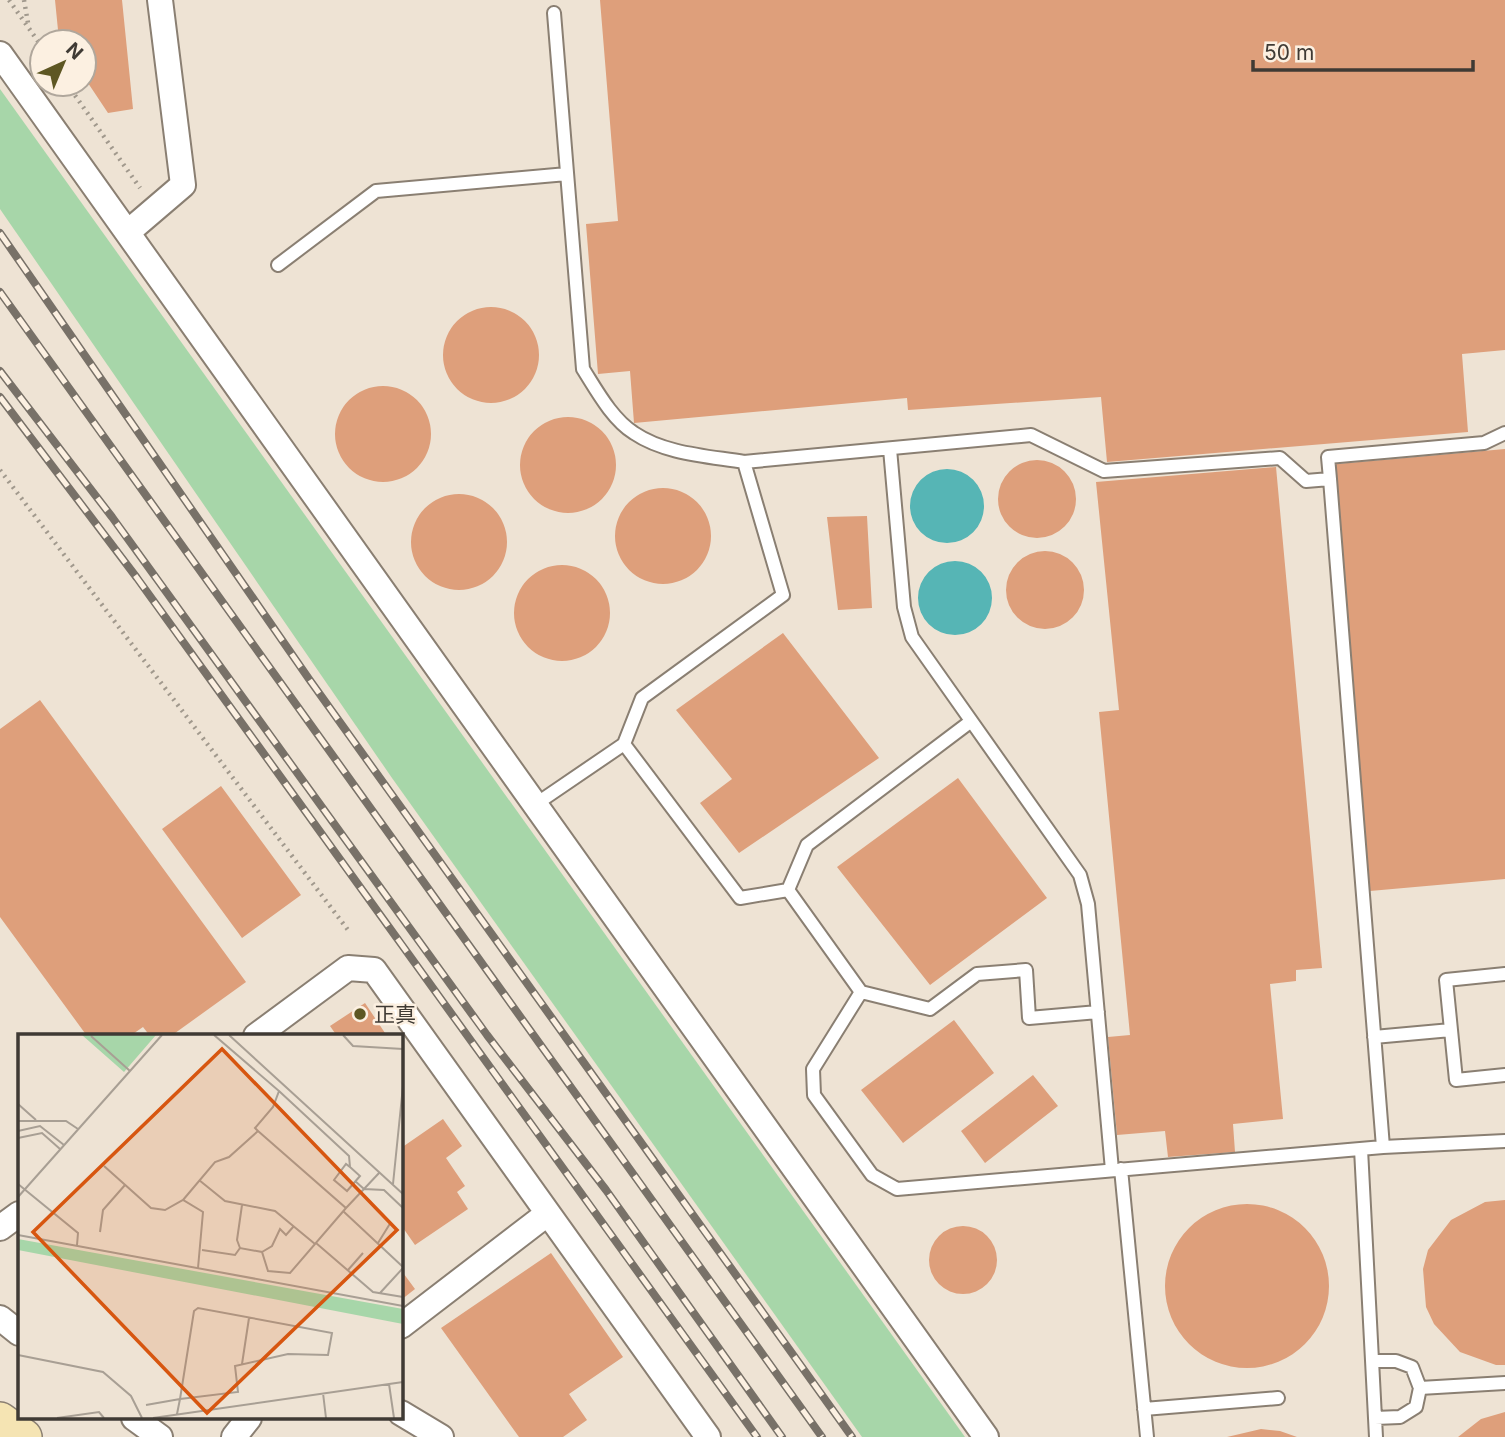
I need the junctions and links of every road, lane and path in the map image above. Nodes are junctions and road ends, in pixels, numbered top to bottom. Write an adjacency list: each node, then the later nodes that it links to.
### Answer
1 (9, 0): 5 (path)
2 (24, 0): 5 (path)
3 (160, 0): 9 (street)
4 (554, 13): 8 (lane)
5 (28, 27)
6 (0, 54): 10 (street)
7 (77, 98): 9 (path)
8 (567, 174): 11 (lane); 14 (lane)
9 (154, 209): 10 (street)
10 (128, 232): 19 (street)
11 (278, 265)
12 (1505, 433): 16 (lane)
13 (890, 449): 14 (lane); 16 (lane); 17 (lane)
14 (744, 462): 18 (lane)
15 (0, 470): 21 (path)
16 (1330, 479): 27 (lane)
17 (971, 722): 20 (lane); 24 (lane)
18 (624, 744): 19 (lane); 20 (lane)
19 (536, 804): 54 (street)
20 (788, 890): 23 (lane)
21 (348, 930)
22 (1505, 974): 25 (lane)
23 (861, 992): 24 (lane); 32 (lane)
24 (1098, 1012): 32 (lane)
25 (1451, 1030): 27 (lane); 28 (lane)
26 (259, 1034): 33 (street)
27 (1374, 1037): 30 (lane)
28 (1505, 1075)
29 (1505, 1141): 30 (lane)
30 (1383, 1147): 31 (lane)
31 (1362, 1149): 32 (lane); 39 (lane)
32 (1116, 1170): 43 (lane)
33 (547, 1214): 37 (street); 53 (street)
34 (18, 1215): 35 (street)
35 (0, 1228)
36 (0, 1318): 38 (street)
37 (402, 1325)
38 (18, 1332)
39 (1372, 1361): 41 (lane); 45 (lane)
40 (1505, 1383): 41 (lane)
41 (1420, 1388): 45 (lane)
42 (1278, 1398): 43 (lane)
43 (1144, 1409): 55 (lane)
44 (402, 1414): 52 (street)
45 (1375, 1418): 56 (lane)
46 (0, 1420): 49 (street)
47 (137, 1420): 50 (street)
48 (247, 1420): 51 (street)
49 (24, 1437)
50 (160, 1437)
51 (234, 1437)
52 (441, 1437)
53 (708, 1437)
54 (986, 1437)
55 (1147, 1437)
56 (1376, 1437)

